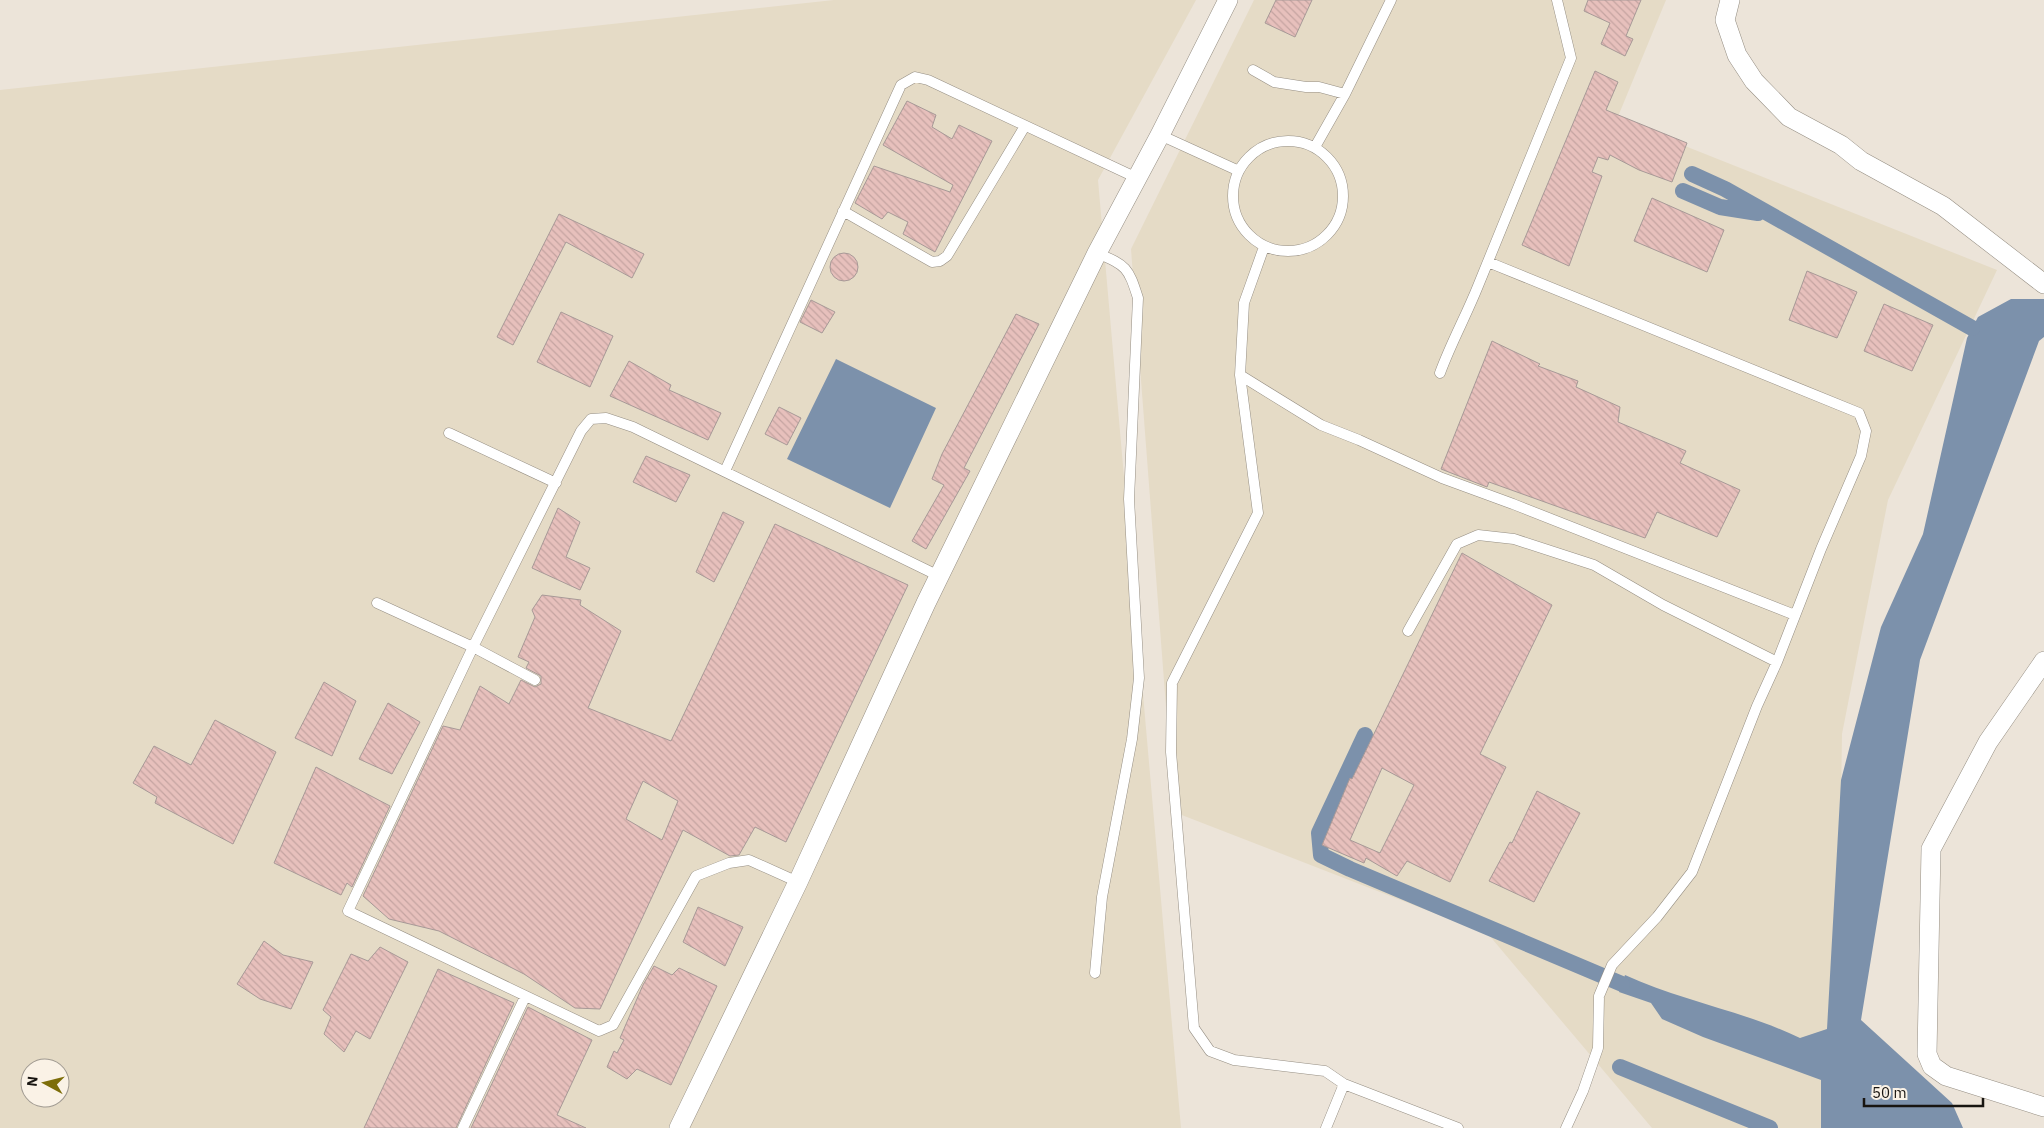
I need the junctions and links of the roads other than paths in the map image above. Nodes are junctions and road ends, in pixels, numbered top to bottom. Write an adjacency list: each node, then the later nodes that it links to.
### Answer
1 (1228, 0): 8 (street)
2 (1390, 0): 6 (lane)
3 (1557, 0): 15 (lane)
4 (1730, 0): 16 (street)
5 (1253, 70): 6 (lane)
6 (1345, 94): 9 (lane)
7 (1025, 126): 11 (lane); 12 (lane); 12 (lane)
8 (1160, 135): 10 (lane); 11 (street)
9 (1315, 147): 10 (lane); 13 (lane)
10 (1239, 171): 13 (lane)
11 (1137, 178): 14 (street)
12 (843, 211): 20 (lane)
13 (1264, 246): 18 (lane)
14 (1097, 253): 22 (street); 31 (lane)
15 (1488, 262): 17 (lane); 24 (lane)
16 (2044, 284)
17 (1440, 373)
18 (1240, 375): 24 (lane); 33 (lane)
19 (449, 433): 21 (lane)
20 (724, 472): 21 (lane); 22 (lane)
21 (556, 483): 26 (lane)
22 (939, 576): 30 (street)
23 (376, 603): 26 (lane)
24 (1795, 615): 28 (lane)
25 (1408, 631): 28 (lane)
26 (473, 647): 29 (lane); 32 (lane)
27 (2044, 661): 34 (street)
28 (1777, 662): 39 (lane)
29 (535, 680)
30 (798, 882): 32 (lane); 36 (street)
31 (1096, 973)
32 (525, 997): 35 (lane)
33 (1344, 1084): 37 (lane); 38 (lane)
34 (2044, 1107)
35 (464, 1128)
36 (679, 1128)
37 (1326, 1128)
38 (1458, 1128)
39 (1566, 1128)

